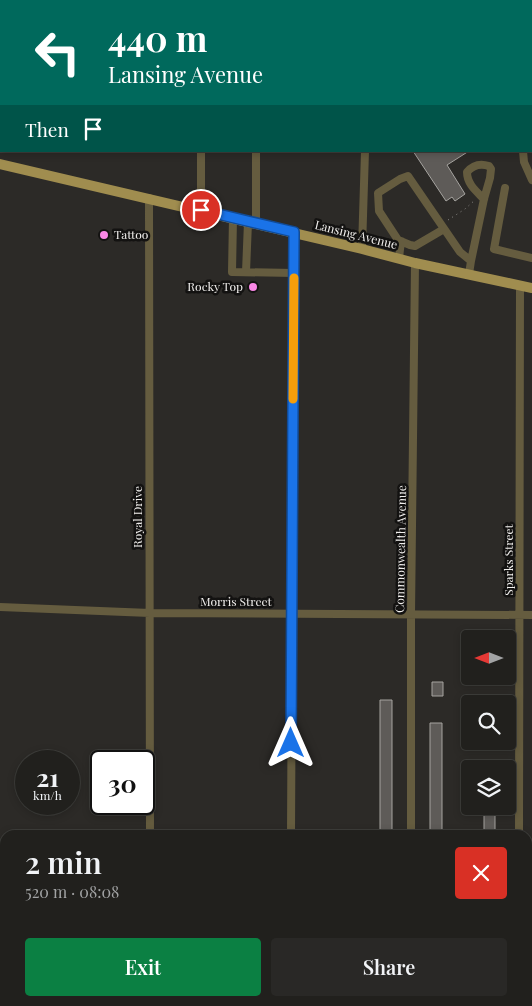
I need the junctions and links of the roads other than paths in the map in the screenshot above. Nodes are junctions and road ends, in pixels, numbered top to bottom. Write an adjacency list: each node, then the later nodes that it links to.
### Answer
1 (201, 152): 10 (street)
2 (256, 152): 12 (street)
3 (365, 152): 16 (street)
4 (523, 152): 6 (street)
5 (0, 164): 8 (main road, Lansing Avenue)
6 (532, 180)
7 (505, 188): 18 (street)
8 (149, 198): 10 (main road, Lansing Avenue); 27 (street, Royal Drive)
9 (480, 199): 19 (street)
10 (201, 210): 11 (main road, Lansing Avenue)
11 (233, 218): 12 (main road, Lansing Avenue); 21 (street)
12 (252, 223): 14 (main road, Lansing Avenue); 21 (street)
13 (444, 229): 15 (street); 15 (street); 19 (street)
14 (294, 232): 16 (main road, Lansing Avenue); 22 (street)
15 (401, 242): 17 (street)
16 (362, 249): 17 (main road, Lansing Avenue)
17 (398, 258): 20 (main road, Lansing Avenue)
18 (532, 258)
19 (471, 261): 23 (street)
20 (415, 262): 23 (main road, Lansing Avenue); 29 (street, Commonwealth Avenue)
21 (246, 272): 22 (street)
22 (294, 273): 28 (street)
23 (469, 274): 24 (main road, Lansing Avenue)
24 (520, 286): 25 (main road, Lansing Avenue); 30 (street, Sparks Street)
25 (532, 288)
26 (0, 607): 27 (street, Morris Street)
27 (150, 613): 28 (street, Morris Street); 32 (street, Royal Drive)
28 (292, 614): 29 (street, Morris Street); 33 (street)
29 (411, 614): 30 (street, Morris Street); 34 (street, Commonwealth Avenue)
30 (520, 615): 31 (street, Morris Street); 35 (street, Sparks Street)
31 (532, 615)
32 (150, 830)
33 (291, 830)
34 (411, 830)
35 (520, 830)

